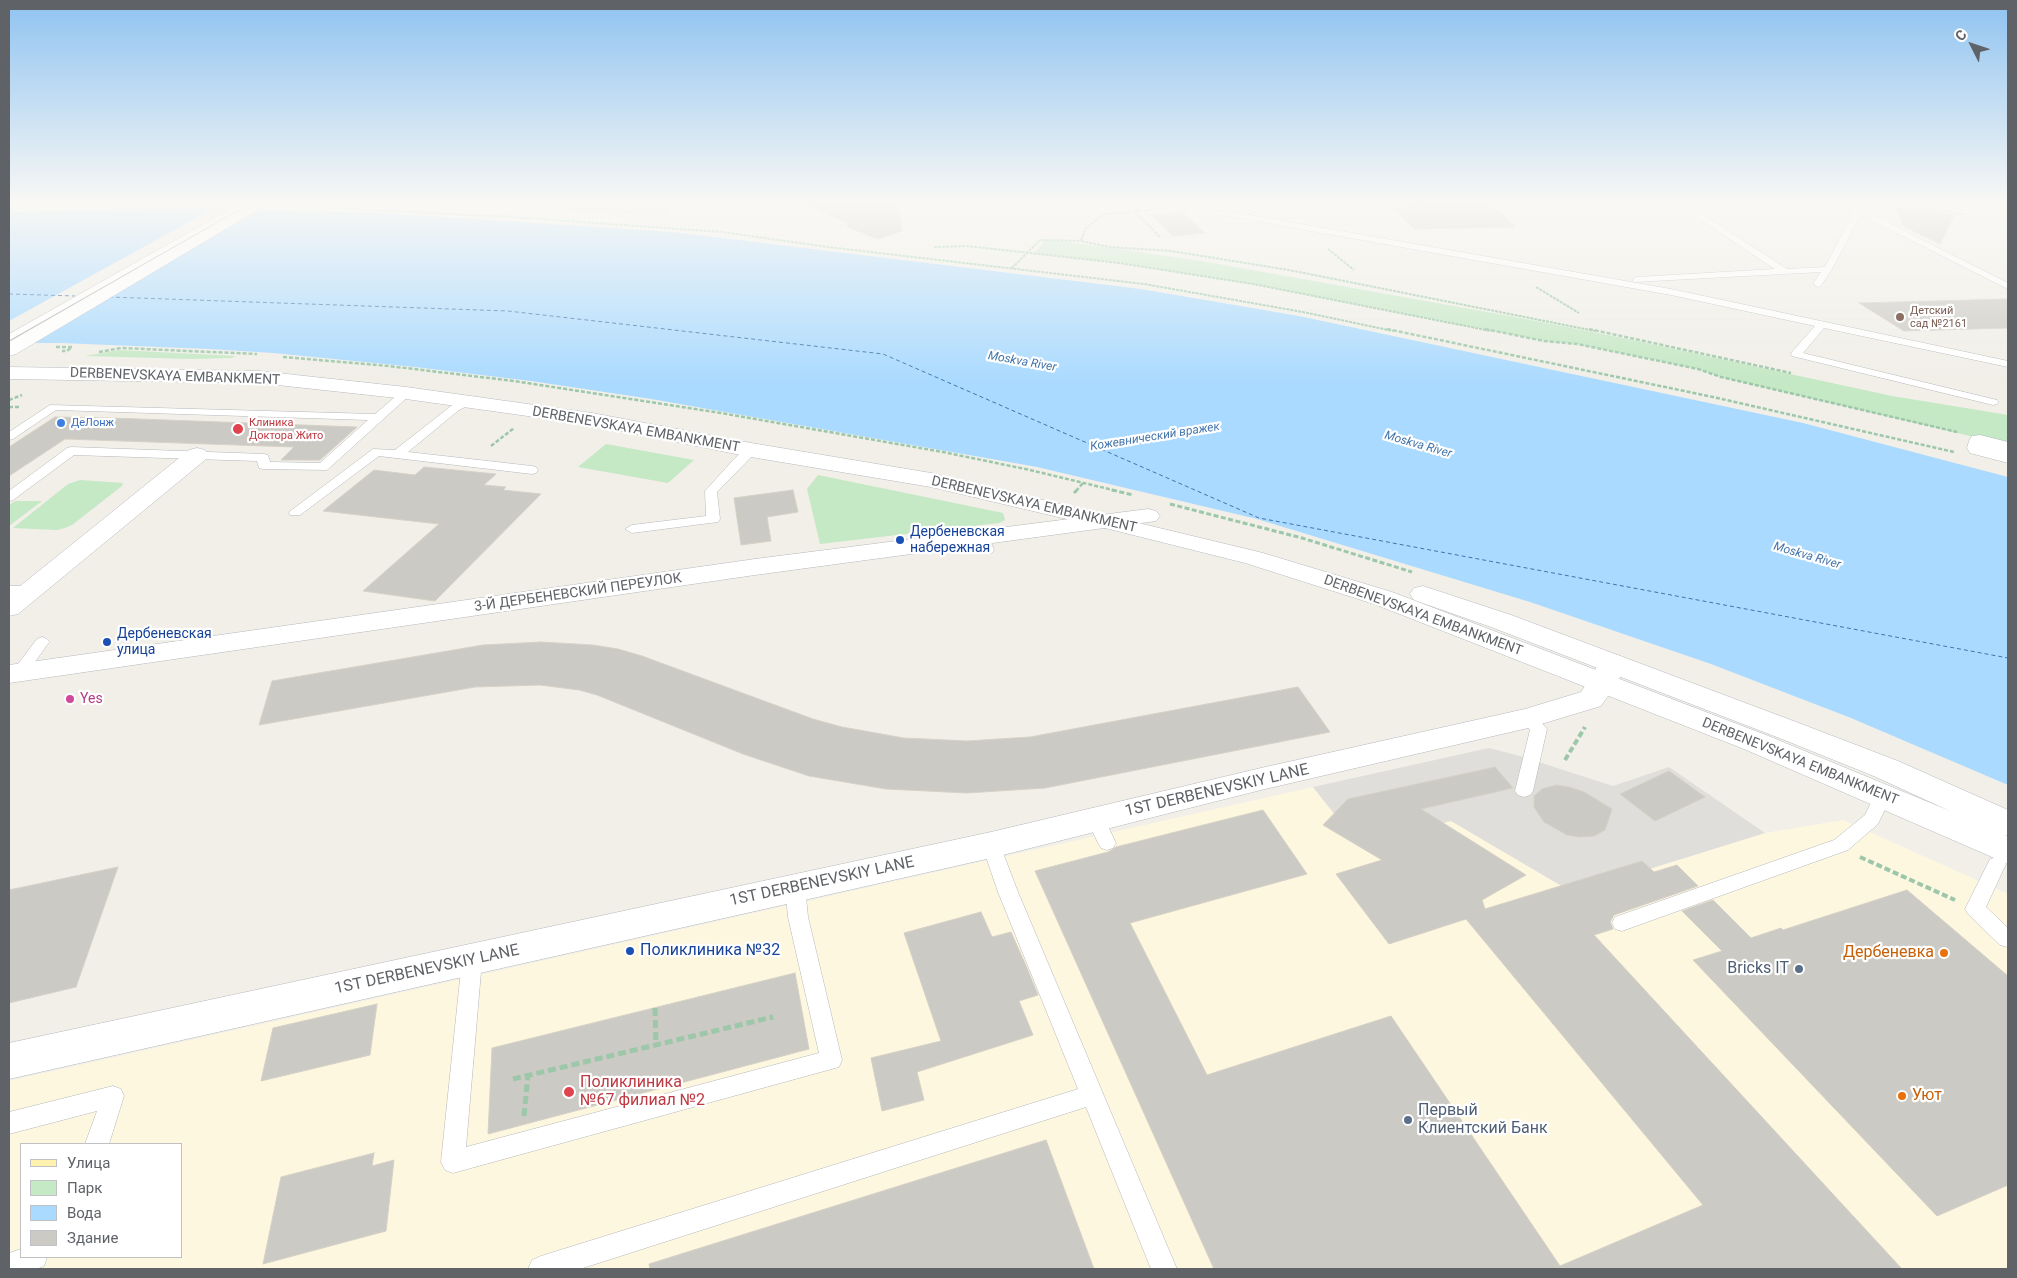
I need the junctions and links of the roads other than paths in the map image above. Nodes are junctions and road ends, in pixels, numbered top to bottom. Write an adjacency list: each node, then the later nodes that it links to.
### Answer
1 (127, 263): 14 (main road)
2 (142, 263): 15 (lane)
3 (166, 263): 16 (main road)
4 (1498, 263): 10 (lane)
5 (1771, 263): 9 (lane)
6 (1831, 263): 8 (lane)
7 (1964, 263): 12 (lane)
8 (1828, 268): 9 (lane); 11 (lane)
9 (1784, 271): 10 (lane)
10 (1610, 282): 13 (lane)
11 (1818, 284)
12 (2008, 286)
13 (1822, 324): 17 (lane); 21 (lane)
14 (9, 329)
15 (9, 338)
16 (9, 350)
17 (2008, 364)
18 (15, 370): 19 (main road, DERBENEVSKAYA EMBANKMENT); 33 (main road, DERBENEVSKAYA EMBANKMENT)
19 (406, 393): 20 (main road, DERBENEVSKAYA EMBANKMENT); 22 (lane)
20 (467, 402): 25 (main road, DERBENEVSKAYA EMBANKMENT); 26 (lane)
21 (1993, 402)
22 (378, 417): 23 (lane); 27 (lane)
23 (9, 437)
24 (2008, 448): 28 (main road)
25 (751, 450): 31 (main road, DERBENEVSKAYA EMBANKMENT); 35 (lane)
26 (398, 454): 29 (lane); 32 (lane)
27 (196, 455): 30 (lane); 38 (main road)
28 (2008, 456)
29 (532, 470)
30 (9, 496)
31 (999, 496): 34 (main road, DERBENEVSKAYA EMBANKMENT); 36 (main road)
32 (295, 512)
33 (1148, 516): 34 (main road, 3-Й ДЕРБЕНЕВСКИЙ ПЕРЕУЛОК); 42 (main road, DERBENEVSKAYA EMBANKMENT)
34 (1107, 521): 36 (main road, 3-Й ДЕРБЕНЕВСКИЙ ПЕРЕУЛОК); 42 (main road, DERBENEVSKAYA EMBANKMENT)
35 (632, 529)
36 (984, 543): 41 (main road, 3-Й ДЕРБЕНЕВСКИЙ ПЕРЕУЛОК)
37 (9, 590): 38 (lane)
38 (33, 590): 39 (main road)
39 (9, 608)
40 (42, 642): 41 (lane)
41 (14, 673)
42 (1608, 673): 43 (main road, 1ST DERBENEVSKIY LANE); 45 (main road, DERBENEVSKAYA EMBANKMENT); 46 (main road, DERBENEVSKAYA EMBANKMENT)
43 (1528, 718): 44 (lane); 47 (main road, 1ST DERBENEVSKIY LANE)
44 (1524, 791)
45 (1883, 795): 48 (main road, DERBENEVSKAYA EMBANKMENT); 50 (lane)
46 (2008, 824)
47 (991, 845): 49 (main road, 1ST DERBENEVSKIY LANE); 54 (lane)
48 (2003, 857): 51 (lane)
49 (795, 887): 52 (main road, 1ST DERBENEVSKIY LANE); 52 (lane)
50 (1622, 923)
51 (2007, 938)
52 (472, 960): 53 (main road, 1ST DERBENEVSKIY LANE)
53 (9, 1061)
54 (1092, 1094): 59 (lane); 60 (lane)
55 (9, 1123): 56 (lane)
56 (97, 1143)
57 (32, 1258): 58 (lane)
58 (9, 1266)
59 (541, 1269)
60 (1164, 1269)

